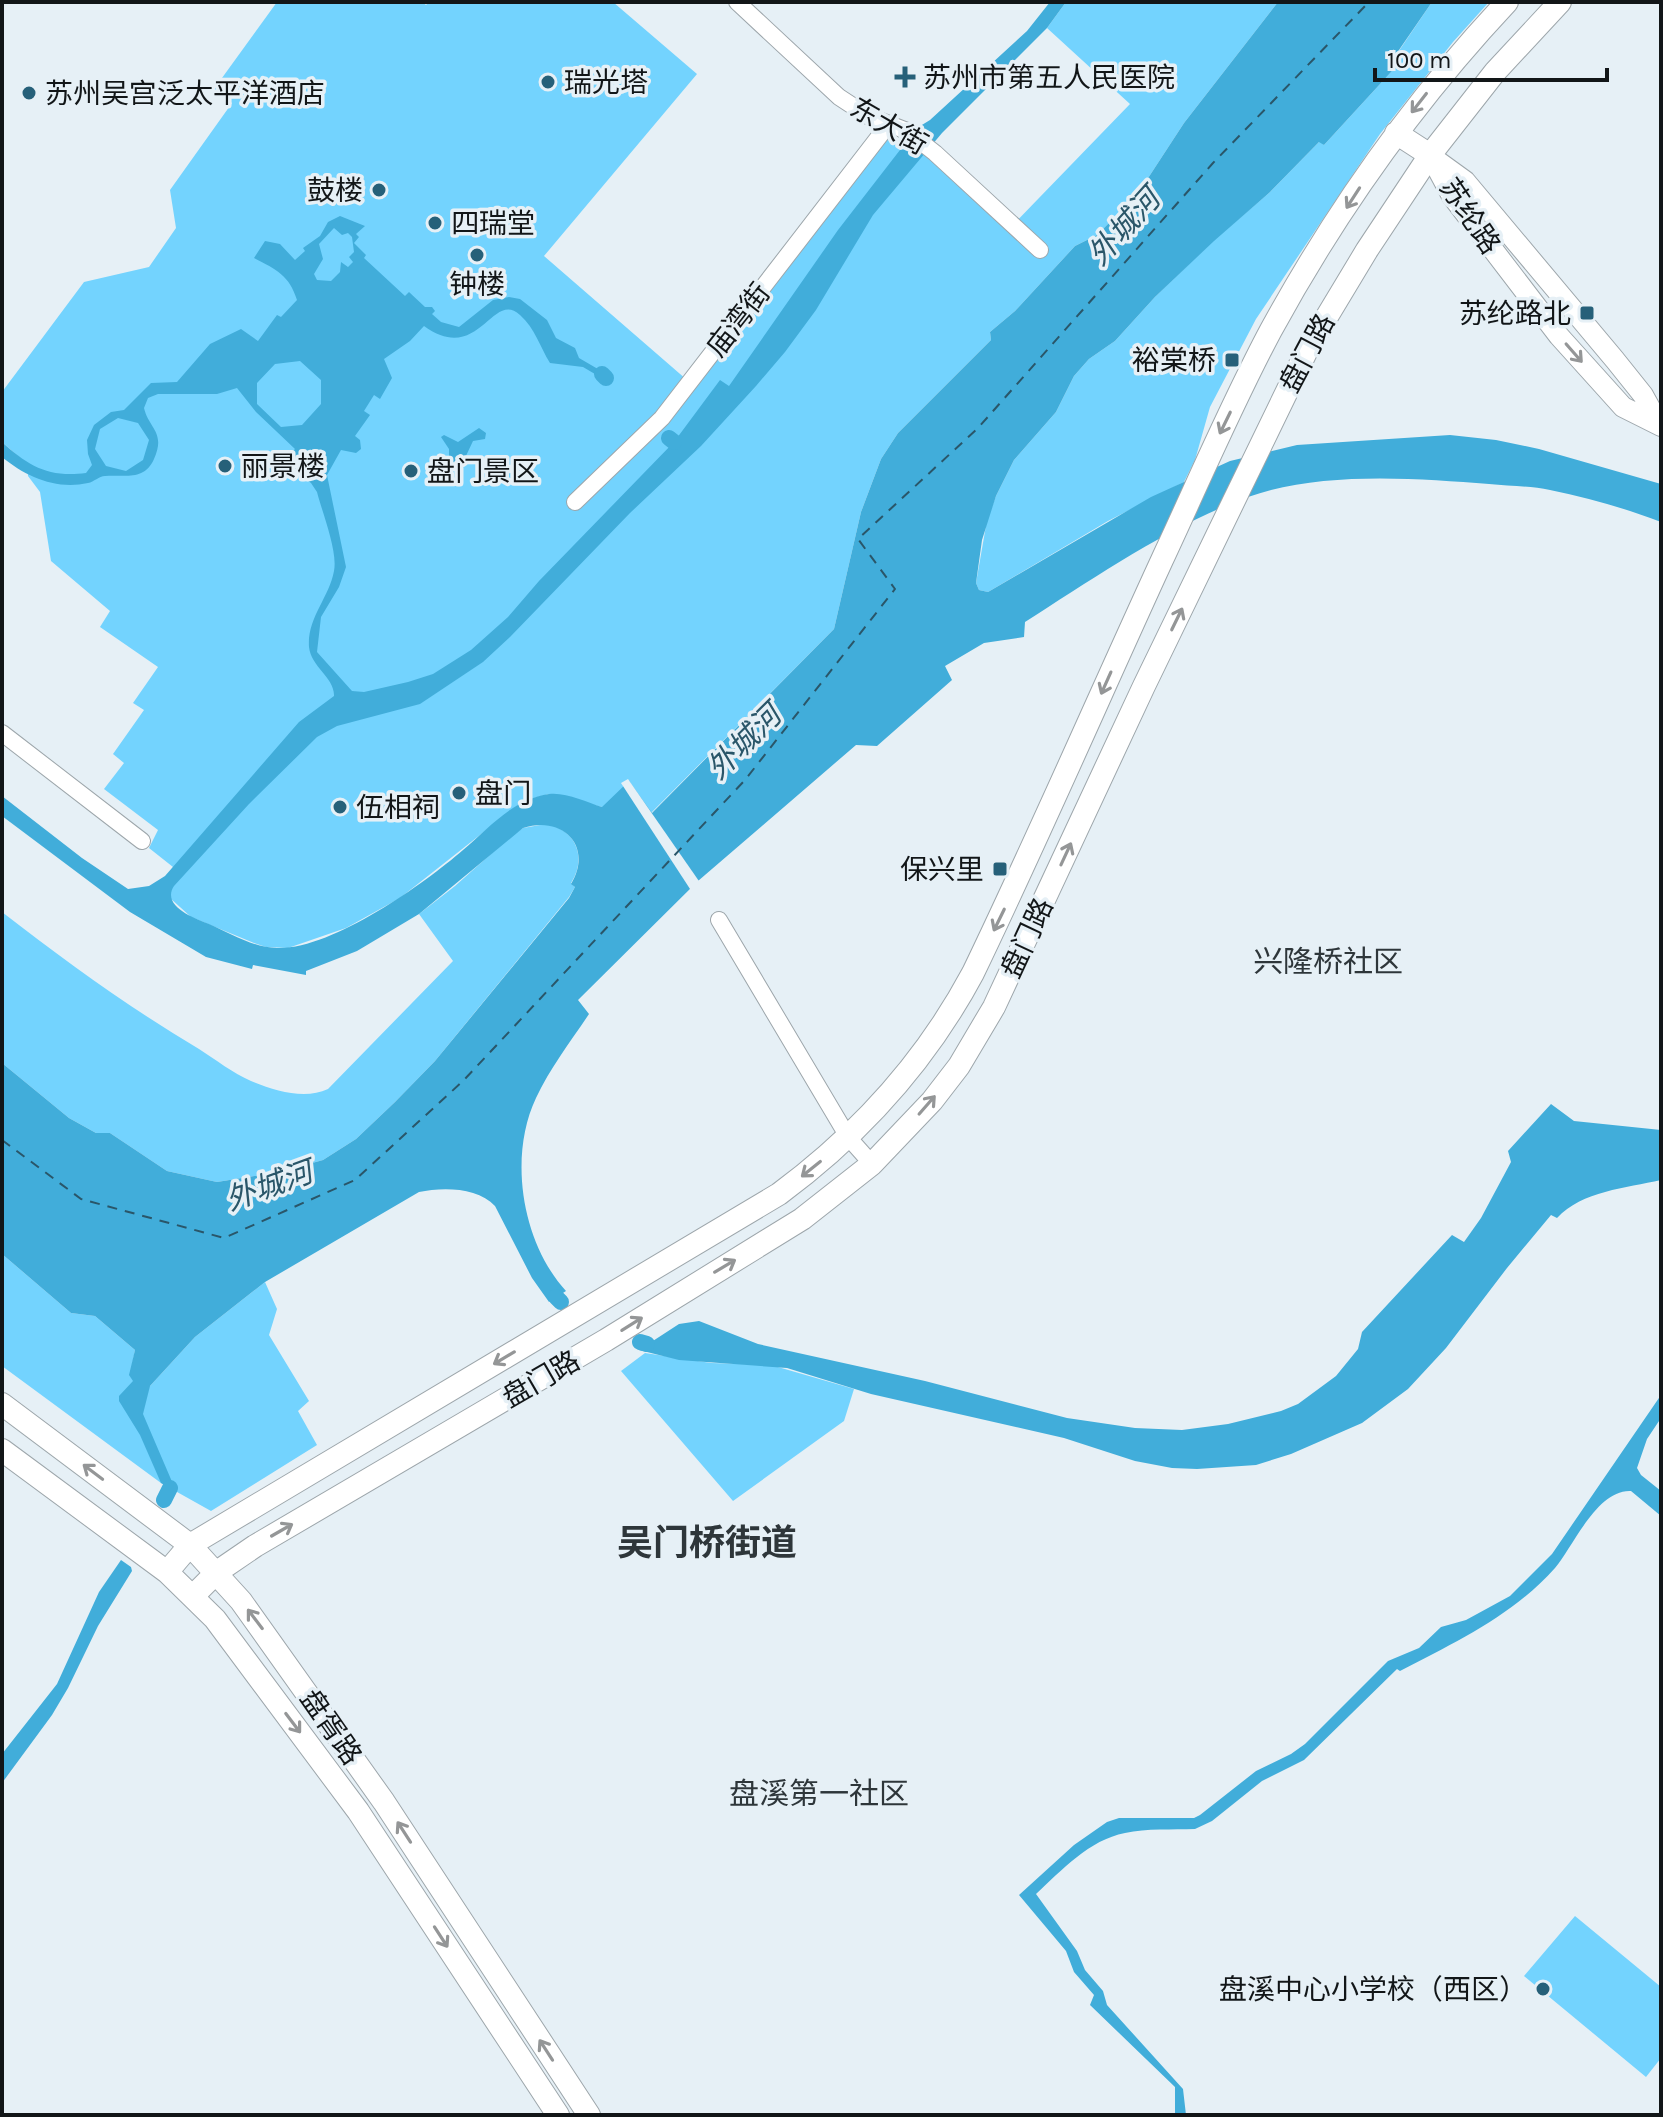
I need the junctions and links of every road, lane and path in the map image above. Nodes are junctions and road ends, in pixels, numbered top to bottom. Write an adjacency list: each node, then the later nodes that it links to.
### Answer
1 (737, 2): 4 (street, 东大街)
2 (1507, 2): 5 (main road, 盘门路, one-way to 5)
3 (1560, 2): 6 (main road, 盘门路)
4 (888, 125): 7 (street, 东大街); 9 (street, 庙湾街)
5 (1396, 133): 6 (main road); 13 (main road, 盘门路, one-way to 13)
6 (1430, 155): 8 (street, 苏纶路); 14 (main road, 盘门路, one-way to 6)
7 (1040, 250)
8 (1660, 424)
9 (575, 502)
10 (2, 733): 11 (street)
11 (142, 841)
12 (719, 920): 13 (street)
13 (848, 1137): 14 (street); 17 (main road, 盘门路, one-way to 17)
14 (872, 1164): 19 (main road, 盘门路, one-way to 14)
15 (2, 1404): 17 (main road, 盘胥路, one-way to 15)
16 (2, 1450): 18 (main road, 盘胥路)
17 (190, 1545): 18 (main road, 盘门路); 19 (main road, 盘胥路)
18 (167, 1572): 20 (main road, 盘胥路)
19 (217, 1572): 20 (main road, 盘门路); 22 (main road, 盘胥路, one-way to 19)
20 (193, 1596): 21 (main road, 盘胥路, one-way to 21)
21 (558, 2115)
22 (589, 2115)

